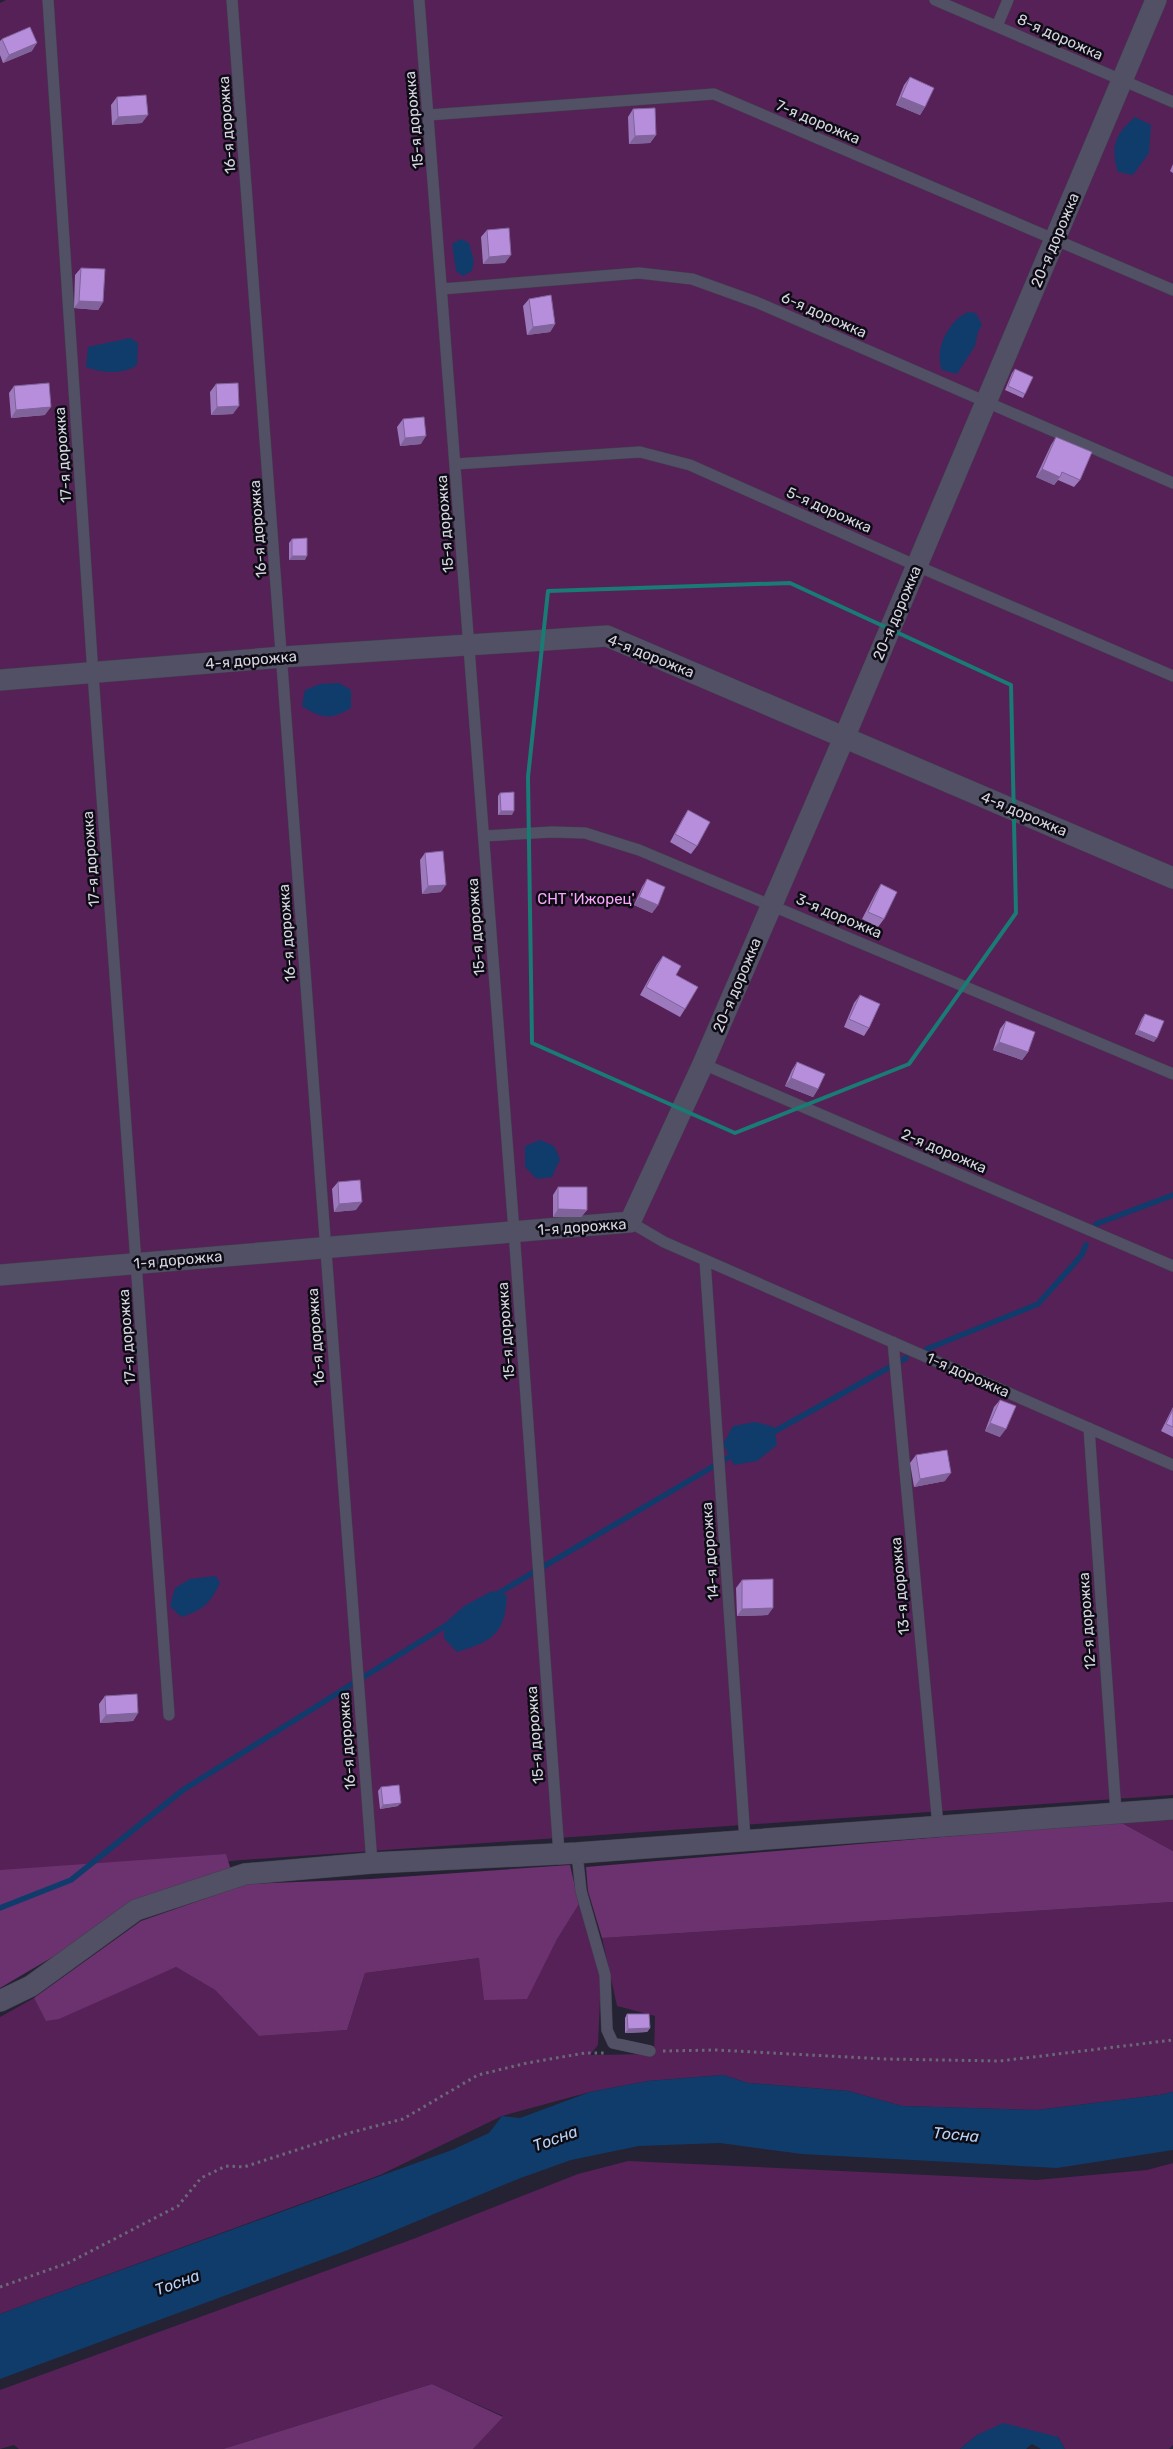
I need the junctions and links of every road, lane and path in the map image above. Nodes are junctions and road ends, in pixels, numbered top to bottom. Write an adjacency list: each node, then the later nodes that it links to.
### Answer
1 (48, 0): 20 (lane, 17-я дорожка)
2 (232, 0): 19 (lane, 16-я дорожка)
3 (419, 0): 10 (lane, 15-я дорожка)
4 (935, 0): 7 (lane, 8-я дорожка)
5 (1008, 0): 7 (lane)
6 (1156, 0): 8 (street, 20-я дорожка)
7 (997, 26): 8 (lane, 8-я дорожка)
8 (1123, 80): 9 (lane, 8-я дорожка); 11 (street, 20-я дорожка)
9 (1173, 102)
10 (429, 115): 11 (lane, 7-я дорожка); 12 (lane, 15-я дорожка)
11 (1055, 239): 13 (lane, 7-я дорожка); 14 (street, 20-я дорожка)
12 (442, 290): 14 (lane, 6-я дорожка); 15 (lane, 15-я дорожка)
13 (1173, 290)
14 (986, 403): 16 (lane, 6-я дорожка); 17 (street, 20-я дорожка)
15 (455, 464): 17 (lane, 5-я дорожка); 18 (lane, 15-я дорожка)
16 (1173, 483)
17 (917, 566): 21 (lane, 5-я дорожка); 23 (street, 20-я дорожка)
18 (469, 645): 19 (street, 4-я дорожка); 23 (street, 4-я дорожка); 24 (lane, 15-я дорожка)
19 (284, 657): 20 (street, 4-я дорожка); 31 (lane, 16-я дорожка)
20 (92, 674): 22 (street, 4-я дорожка); 33 (lane, 17-я дорожка)
21 (1173, 676)
22 (0, 680)
23 (844, 738): 25 (street, 4-я дорожка); 26 (street, 20-я дорожка)
24 (484, 836): 26 (lane, 3-я дорожка); 30 (lane, 15-я дорожка)
25 (1173, 878)
26 (772, 904): 27 (street, 20-я дорожка); 28 (lane, 3-я дорожка)
27 (703, 1064): 29 (street, 20-я дорожка); 34 (lane, 2-я дорожка)
28 (1173, 1074)
29 (630, 1222): 30 (street, 1-я дорожка); 32 (lane, 1-я дорожка)
30 (514, 1232): 31 (street, 1-я дорожка); 44 (lane, 15-я дорожка)
31 (324, 1248): 33 (street, 1-я дорожка); 45 (lane, 16-я дорожка)
32 (705, 1260): 36 (lane, 1-я дорожка); 43 (lane, 14-я дорожка)
33 (136, 1263): 35 (street, 1-я дорожка); 39 (lane, 17-я дорожка)
34 (1173, 1266)
35 (0, 1275)
36 (893, 1347): 37 (lane, 1-я дорожка); 42 (lane, 13-я дорожка)
37 (1089, 1428): 38 (lane, 1-я дорожка); 41 (lane, 12-я дорожка)
38 (1173, 1465)
39 (169, 1715)
40 (1173, 1809): 41 (street)
41 (1116, 1812): 42 (street)
42 (938, 1826): 43 (street)
43 (746, 1840): 44 (street)
44 (568, 1853): 45 (street); 48 (lane, 15-я дорожка)
45 (372, 1863): 46 (street)
46 (0, 2001)
47 (1173, 2040): 48 (path)
48 (650, 2051)
49 (613, 2052): 50 (path)
50 (0, 2287)

